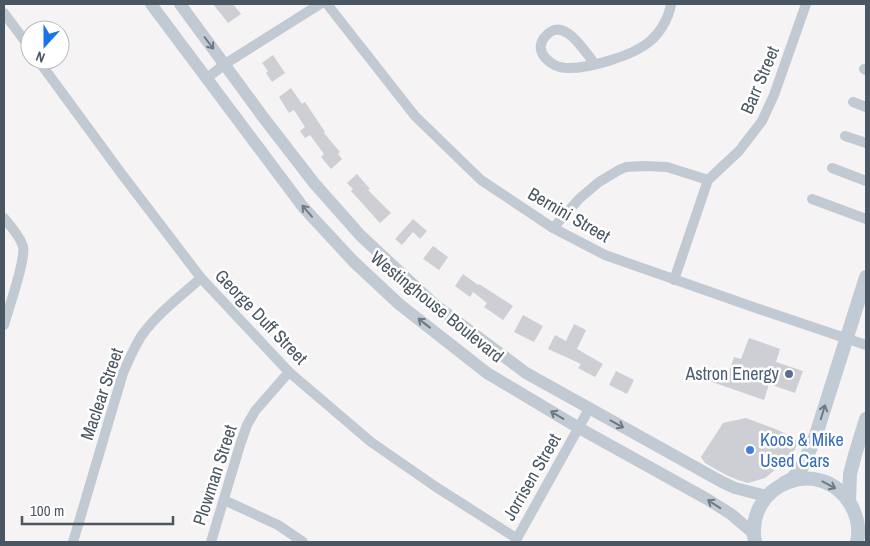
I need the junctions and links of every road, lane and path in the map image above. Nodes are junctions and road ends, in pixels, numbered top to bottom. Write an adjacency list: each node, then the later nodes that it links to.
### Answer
1 (151, 4): 12 (street, Westinghouse Boulevard)
2 (180, 4): 9 (street, Westinghouse Boulevard, one-way to 9)
3 (320, 4): 9 (street)
4 (327, 4): 23 (street, Bernini Street)
5 (671, 4): 10 (street)
6 (806, 4): 18 (street, Barr Street)
7 (4, 13): 8 (street)
8 (20, 35)
9 (225, 64): 12 (street); 31 (street, Westinghouse Boulevard)
10 (595, 64): 10 (street)
11 (45, 70): 25 (street, George Duff Street)
12 (207, 78): 33 (street, Westinghouse Boulevard, one-way to 12)
13 (853, 102): 14 (street)
14 (866, 107)
15 (844, 136): 16 (street)
16 (866, 143)
17 (832, 168): 19 (street)
18 (708, 180): 23 (street); 26 (street, Barr Street)
19 (866, 181)
20 (812, 200): 22 (street)
21 (4, 218): 27 (street)
22 (866, 219)
23 (553, 228): 26 (street, Bernini Street)
24 (866, 277): 28 (main road)
25 (201, 278): 30 (street, George Duff Street); 41 (street, Maclear Street)
26 (674, 280): 28 (street, Bernini Street)
27 (4, 325)
28 (846, 338): 29 (street, Bernini Street); 34 (main road, one-way to 28)
29 (866, 344)
30 (289, 372): 36 (street, Plowman Street); 40 (street, George Duff Street)
31 (589, 409): 33 (street, Jorrisen Street); 35 (street, Westinghouse Boulevard, one-way to 35)
32 (866, 418): 37 (main road)
33 (579, 428): 39 (street, Westinghouse Boulevard, one-way to 33); 40 (street, Jorrisen Street)
34 (784, 483): 35 (main road); 37 (main road, one-way to 37)
35 (766, 496): 39 (main road)
36 (224, 500): 42 (street, Plowman Street); 43 (street)
37 (849, 501): 38 (main road)
38 (861, 521): 44 (main road)
39 (754, 538)
40 (516, 540)
41 (73, 542)
42 (211, 542)
43 (303, 542)
44 (857, 542)

